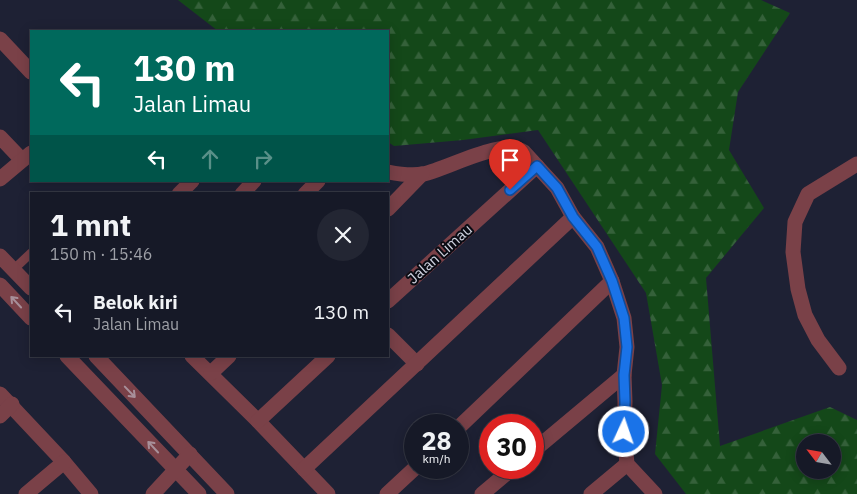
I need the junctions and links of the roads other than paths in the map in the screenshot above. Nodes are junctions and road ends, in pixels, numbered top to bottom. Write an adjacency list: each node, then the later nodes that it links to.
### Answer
1 (0, 39): 2 (street)
2 (30, 71)
3 (0, 137): 4 (street)
4 (27, 156): 9 (street)
5 (857, 164): 33 (street)
6 (537, 166): 8 (street); 17 (street); 24 (street, Jalan Limau)
7 (389, 172): 8 (street)
8 (422, 174): 16 (street)
9 (0, 179)
10 (191, 182): 13 (street)
11 (253, 182): 14 (street)
12 (317, 182): 15 (street)
13 (182, 192)
14 (244, 192)
15 (306, 192)
16 (389, 208)
17 (573, 217): 21 (street); 32 (street)
18 (30, 254): 20 (lane)
19 (0, 256): 20 (street)
20 (13, 270): 22 (street); 23 (street)
21 (612, 281): 35 (street); 39 (street)
22 (0, 284): 25 (street, one-way to 22)
23 (30, 287)
24 (389, 300)
25 (30, 317)
26 (389, 336): 32 (street)
27 (68, 357): 46 (street, one-way to 27)
28 (193, 357): 34 (street)
29 (228, 357): 34 (street)
30 (327, 357): 40 (street)
31 (102, 359): 42 (street, one-way to 42)
32 (417, 364): 45 (street)
33 (839, 368)
34 (211, 373): 40 (street)
35 (624, 375): 41 (street); 44 (street)
36 (0, 394): 37 (street)
37 (12, 404): 38 (street); 43 (street)
38 (0, 416)
39 (469, 418)
40 (258, 421): 45 (street)
41 (544, 442)
42 (190, 454): 46 (street); 53 (street)
43 (64, 462): 49 (street); 50 (street)
44 (627, 464): 57 (street); 58 (street)
45 (304, 469): 54 (street)
46 (175, 470): 51 (street); 52 (street)
47 (404, 478): 55 (street)
48 (500, 479): 56 (street)
49 (26, 494)
50 (91, 494)
51 (153, 494)
52 (199, 494)
53 (227, 494)
54 (328, 494)
55 (387, 494)
56 (482, 494)
57 (591, 494)
58 (655, 494)

